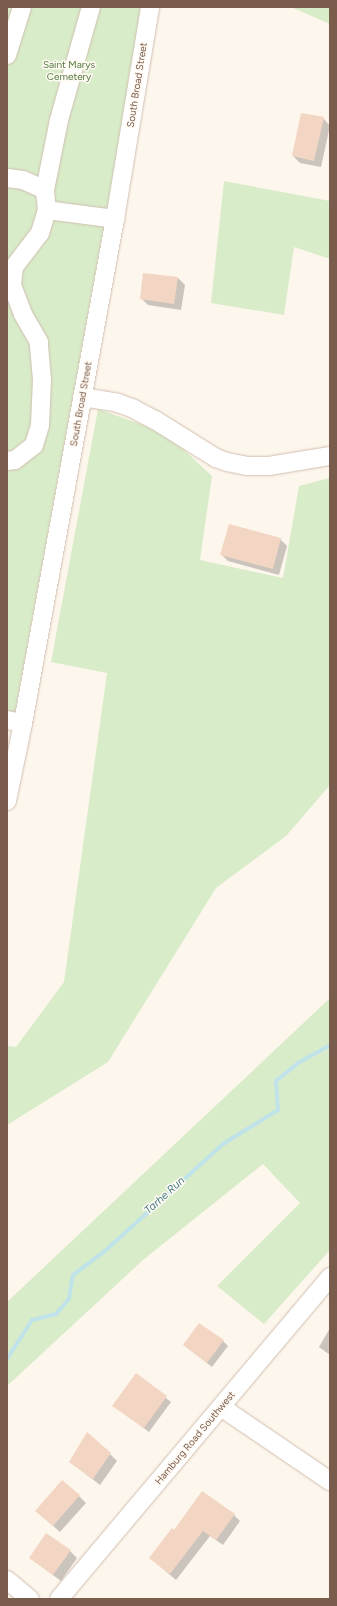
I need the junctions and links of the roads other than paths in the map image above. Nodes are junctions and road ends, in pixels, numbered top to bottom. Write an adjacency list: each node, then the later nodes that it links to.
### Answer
1 (22, 7): 4 (street)
2 (91, 7): 6 (street)
3 (150, 7): 8 (street, South Broad Street)
4 (7, 55)
5 (7, 178): 6 (street)
6 (45, 190): 7 (street)
7 (47, 210): 8 (street); 11 (street)
8 (115, 219): 9 (street, South Broad Street)
9 (82, 397): 10 (street); 12 (street, South Broad Street)
10 (330, 456)
11 (7, 461)
12 (15, 722): 13 (street, South Broad Street)
13 (7, 801)
14 (330, 1276): 15 (street, Hamburg Road Southwest)
15 (221, 1407): 16 (street); 19 (street, Hamburg Road Southwest)
16 (330, 1481)
17 (7, 1580): 18 (street)
18 (30, 1599)
19 (59, 1599)

